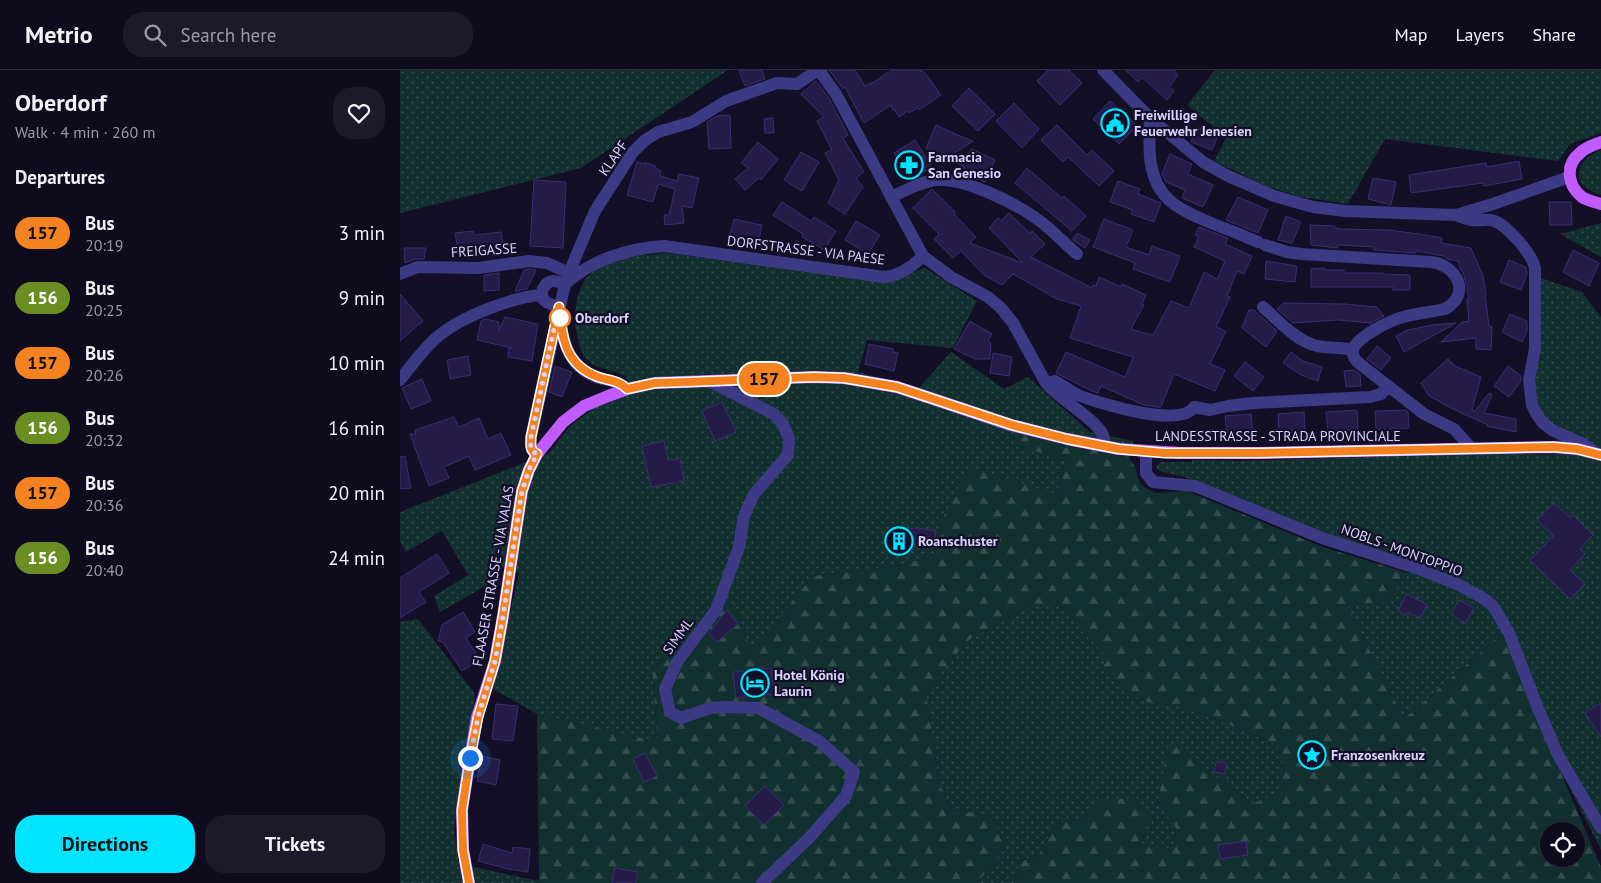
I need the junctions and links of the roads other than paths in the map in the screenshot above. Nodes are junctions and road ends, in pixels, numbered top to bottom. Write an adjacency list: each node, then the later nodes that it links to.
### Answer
1 (819, 70): 6 (street); 12 (street, KLAPF)
2 (1103, 70): 3 (street)
3 (1150, 118): 8 (street); 16 (street)
4 (1601, 142): 5 (main road)
5 (1569, 177): 7 (main road); 8 (street)
6 (891, 197): 9 (street); 10 (street)
7 (1601, 204)
8 (1456, 215): 26 (street)
9 (1077, 254)
10 (923, 256): 12 (street, DORFSTRASSE - VIA PAESE); 19 (street)
11 (400, 274): 12 (street, FREIGASSE)
12 (567, 278): 13 (street, DORFSTRASSE - VIA PAESE); 14 (street)
13 (542, 295): 14 (street); 17 (street)
14 (559, 307): 21 (street); 25 (street)
15 (1263, 308): 16 (street)
16 (1353, 349): 20 (street)
17 (400, 380)
18 (709, 380): 21 (main road, FLAASER STRASSE - VIA VALAS); 22 (main road, LANDESSTRASSE - STRADA PROVINCIALE); 29 (street, SIMML)
19 (1046, 383): 20 (street); 22 (street)
20 (1388, 386): 23 (street)
21 (627, 389): 25 (main road, FLAASER STRASSE - VIA VALAS)
22 (1103, 446): 24 (main road, LANDESSTRASSE - STRADA PROVINCIALE)
23 (1471, 448): 24 (main road, LANDESSTRASSE - STRADA PROVINCIALE); 26 (main road, LANDESSTRASSE - STRADA PROVINCIALE)
24 (1146, 451): 27 (street, NOBLS - MONTOPPIO)
25 (537, 454): 28 (main road, FLAASER STRASSE - VIA VALAS)
26 (1598, 454)
27 (1601, 828)
28 (469, 883)
29 (762, 883)

